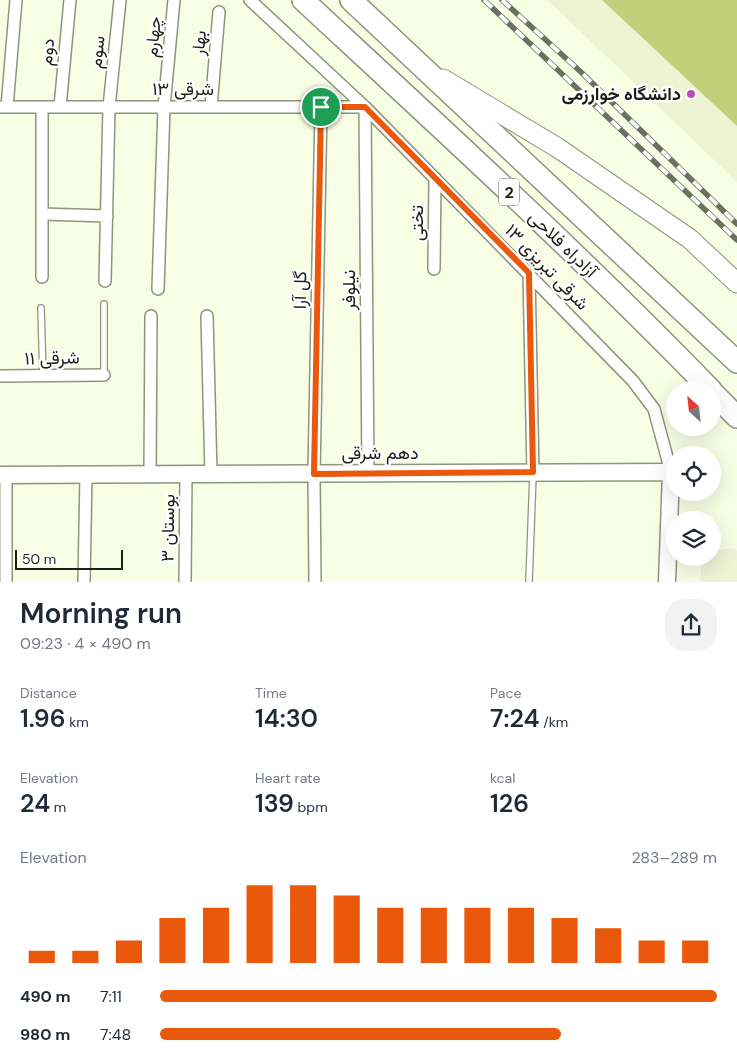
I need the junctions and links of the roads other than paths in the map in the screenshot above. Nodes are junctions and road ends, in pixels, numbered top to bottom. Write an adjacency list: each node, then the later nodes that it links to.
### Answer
1 (16, 0): 10 (street)
2 (70, 0): 12 (street, دوم)
3 (120, 0): 13 (street, سوم)
4 (174, 0): 14 (street, چهارم)
5 (250, 0): 17 (street, ۱۳ شرقی تبریزی)
6 (303, 0): 35 (highway, آزادراه فلاحی / 2)
7 (351, 0): 9 (highway, آزادراه فلاحی / 2)
8 (219, 12): 15 (street, بهار)
9 (427, 70): 25 (main road); 31 (highway, آزادراه فلاحی / 2)
10 (4, 107): 11 (street, ۱۳ شرقی)
11 (42, 107): 12 (street, ۱۳ شرقی); 19 (street)
12 (60, 107): 13 (street, ۱۳ شرقی)
13 (109, 107): 14 (street, ۱۳ شرقی); 20 (street, سوم)
14 (164, 107): 15 (street, ۱۳ شرقی); 26 (street, چهارم)
15 (211, 107): 16 (street, ۱۳ شرقی)
16 (321, 107): 17 (street, ۱۳ شرقی); 45 (street, گل آرا)
17 (365, 107): 18 (street, ۱۳ شرقی تبریزی); 41 (street, نیلوفر)
18 (435, 178): 21 (street, تختی); 22 (street, ۱۳ شرقی تبریزی)
19 (42, 214): 20 (street); 23 (street)
20 (107, 216): 24 (street, سوم)
21 (434, 269)
22 (529, 273): 38 (street, ۱۳ شرقی تبریزی); 39 (street)
23 (42, 277)
24 (105, 281)
25 (737, 283)
26 (158, 289)
27 (104, 304): 32 (lane)
28 (41, 308): 34 (lane)
29 (151, 316): 42 (street)
30 (207, 316): 44 (street)
31 (737, 362)
32 (104, 375): 34 (street, ۱۱ شرقی)
33 (0, 376): 34 (street, ۱۱ شرقی)
34 (43, 376)
35 (702, 381)
36 (721, 400): 37 (highway, آزادراه فلاحی / 2)
37 (737, 417)
38 (666, 456)
39 (533, 472): 40 (street, دهم شرقی); 41 (street, دهم شرقی); 53 (lane)
40 (666, 472)
41 (368, 473): 45 (street, دهم شرقی)
42 (150, 474): 43 (street, دهم شرقی); 47 (street, دهم شرقی)
43 (186, 474): 44 (street, دهم شرقی); 51 (street, بوستان ۳)
44 (212, 474): 45 (street, دهم شرقی)
45 (314, 474): 52 (street, گل آرا)
46 (3, 475): 47 (street, دهم شرقی); 49 (street)
47 (86, 475): 50 (street)
48 (669, 501): 54 (street)
49 (6, 582)
50 (84, 582)
51 (185, 582)
52 (315, 582)
53 (529, 582)
54 (667, 582)

